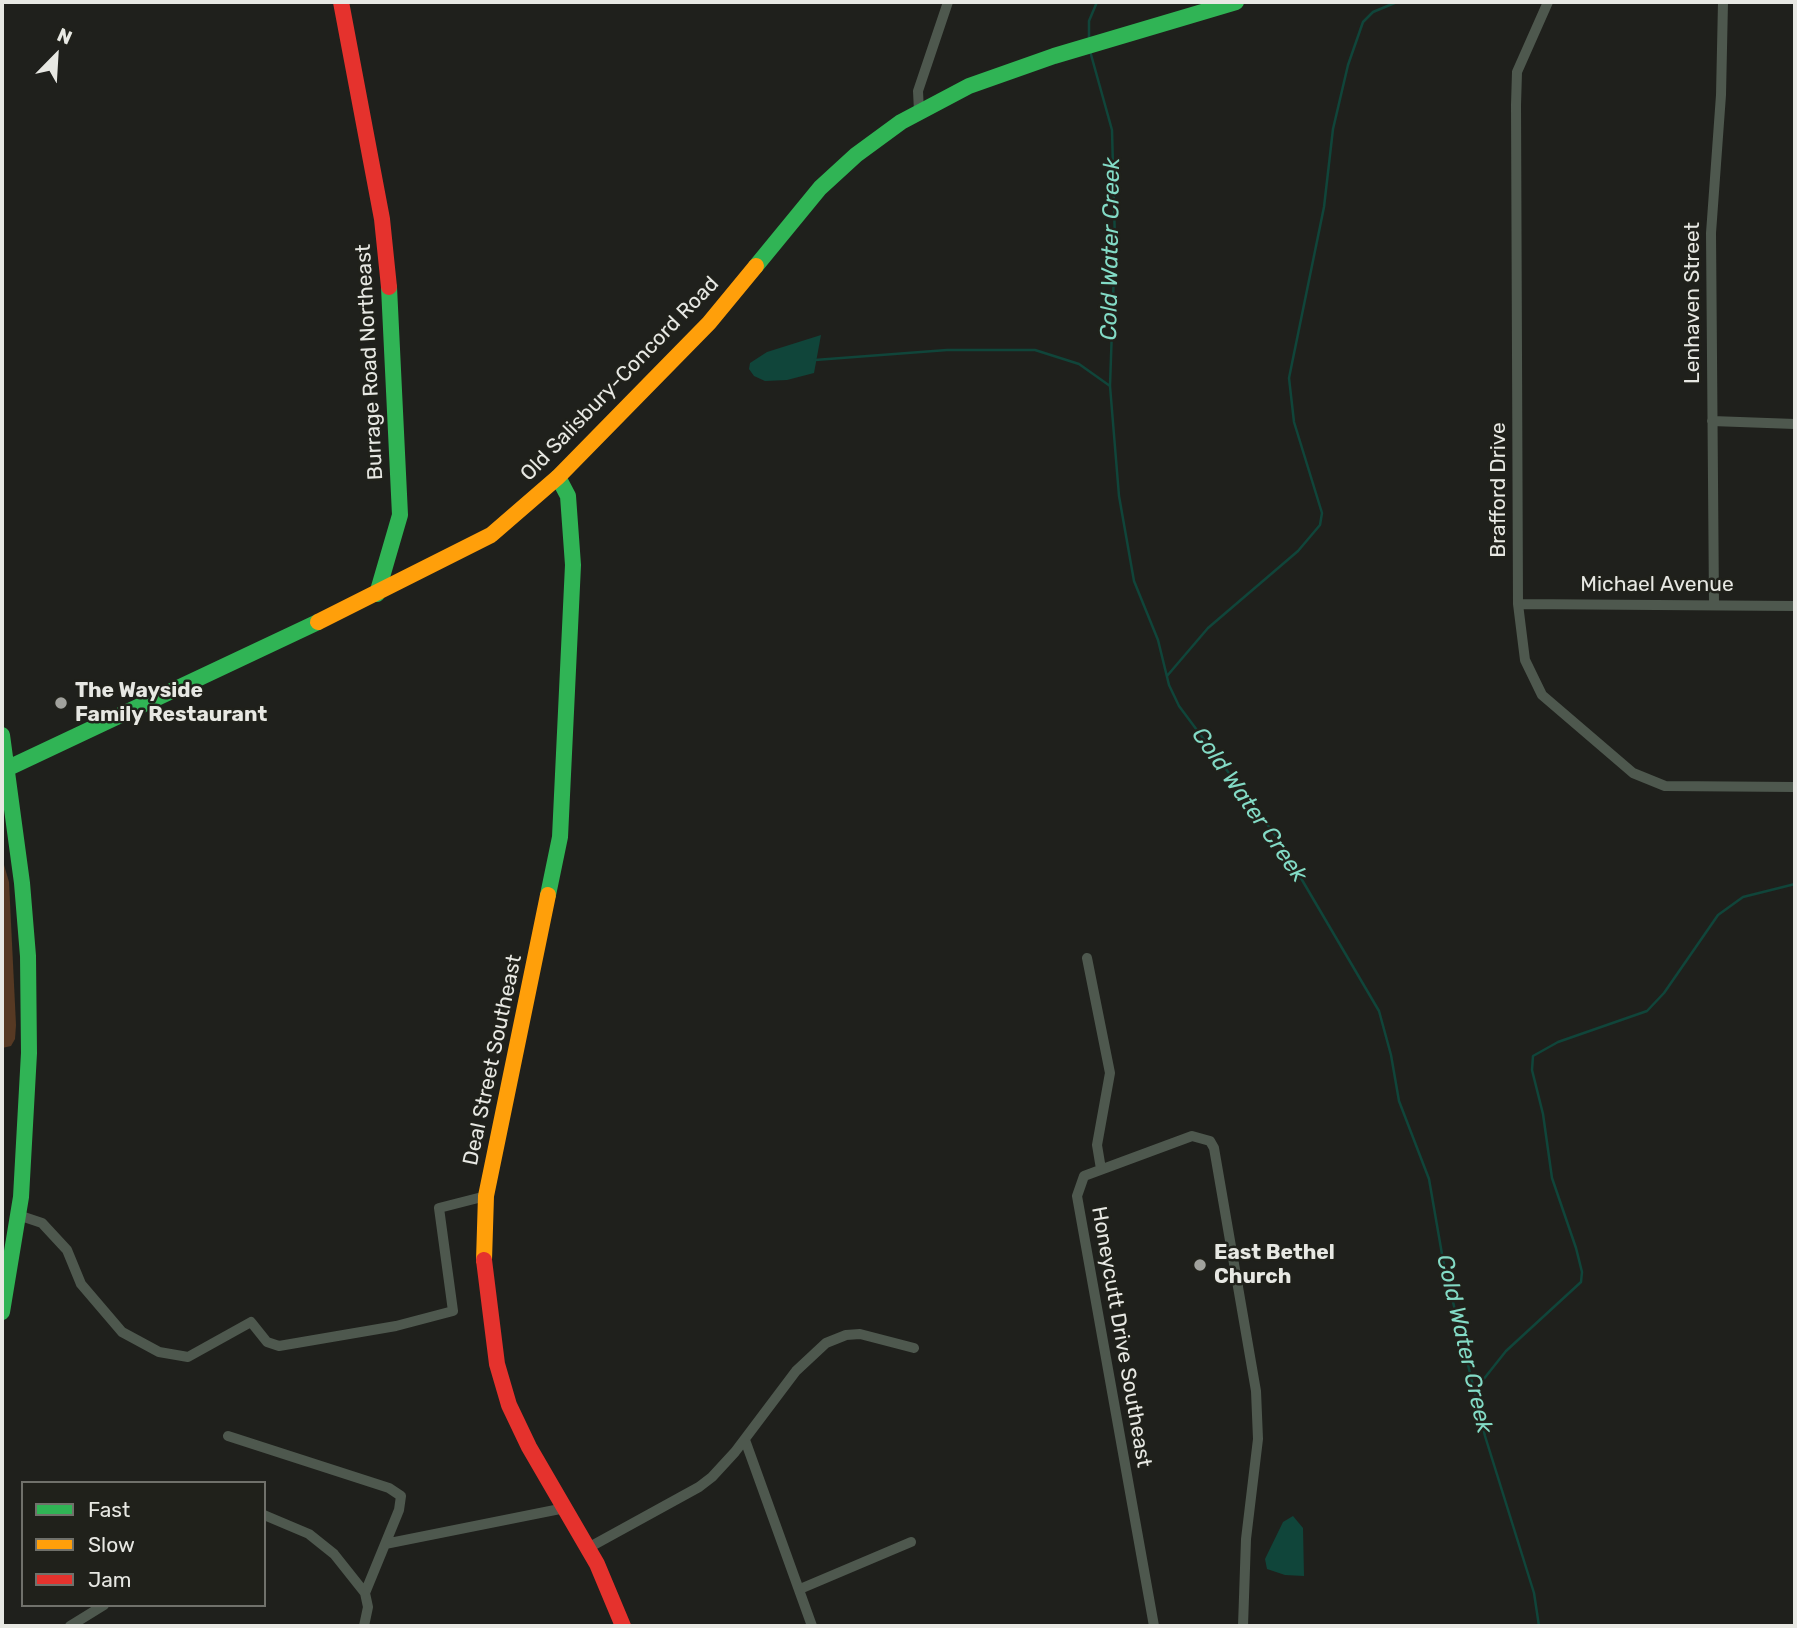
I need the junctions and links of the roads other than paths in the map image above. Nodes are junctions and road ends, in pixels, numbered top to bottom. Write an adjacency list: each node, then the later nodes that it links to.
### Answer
1 (341, 2): 10 (main road, Burrage Road Northeast)
2 (948, 2): 6 (street)
3 (1236, 2): 6 (main road, Old Salisbury-Concord Road)
4 (1548, 2): 11 (street, Brafford Drive)
5 (1724, 2): 7 (street, Lenhaven Street)
6 (919, 111): 9 (main road, Old Salisbury-Concord Road)
7 (1712, 421): 8 (street); 12 (street, Lenhaven Street)
8 (1795, 424)
9 (558, 477): 10 (main road, Old Salisbury-Concord Road); 19 (main road, Deal Street Southeast)
10 (377, 594): 15 (main road, Old Salisbury-Concord Road)
11 (1518, 604): 12 (street, Michael Avenue); 16 (street, Brafford Drive)
12 (1714, 604): 13 (street, Michael Avenue)
13 (1795, 606)
14 (2, 736): 15 (main road)
15 (5, 770): 20 (main road)
16 (1795, 788)
17 (1087, 958): 18 (street)
18 (1101, 1170): 37 (street, Honeycutt Drive Southeast); 38 (street, Honeycutt Drive Southeast)
19 (486, 1196): 20 (street); 25 (main road, Deal Street Southeast)
20 (18, 1215): 21 (main road)
21 (2, 1307)
22 (914, 1348): 24 (street)
23 (229, 1436): 28 (street)
24 (745, 1440): 29 (street); 30 (street)
25 (565, 1508): 28 (street); 29 (main road, Deal Street Southeast)
26 (266, 1517): 31 (street)
27 (911, 1542): 30 (street)
28 (385, 1544): 31 (street)
29 (588, 1548): 35 (main road, Deal Street Southeast)
30 (800, 1589): 36 (street)
31 (365, 1593): 34 (street)
32 (100, 1607): 33 (street)
33 (70, 1626)
34 (364, 1626)
35 (623, 1626)
36 (812, 1626)
37 (1154, 1626)
38 (1243, 1626)

